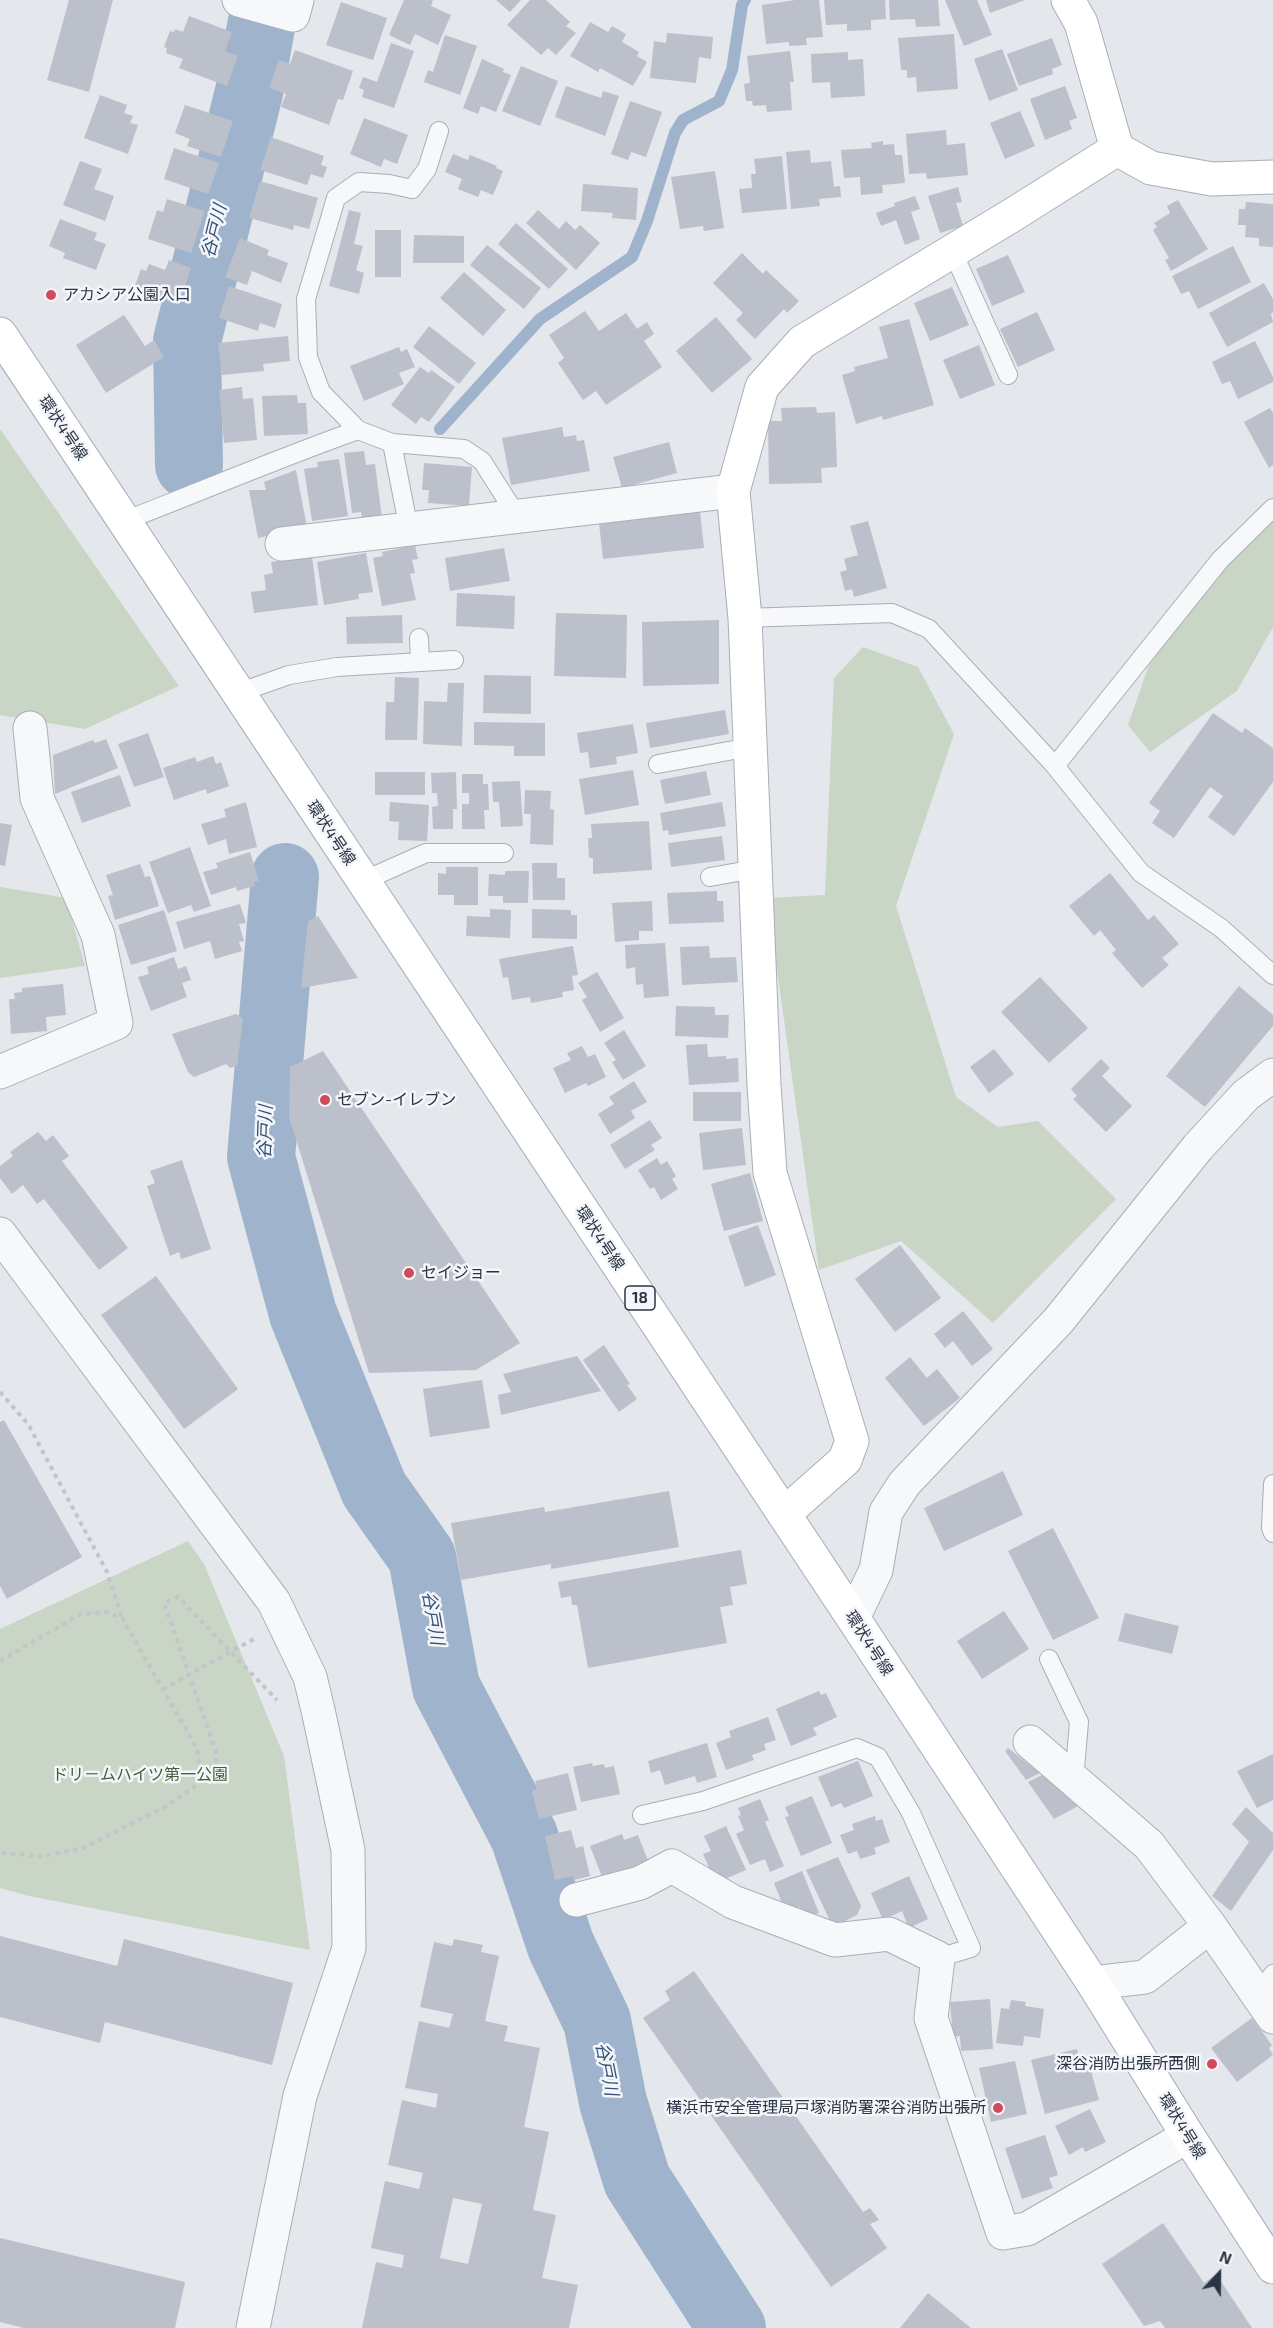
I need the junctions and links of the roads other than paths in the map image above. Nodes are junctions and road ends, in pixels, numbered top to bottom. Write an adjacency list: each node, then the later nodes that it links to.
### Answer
1 (239, 0): 3 (street)
2 (1068, 0): 5 (main road)
3 (295, 8)
4 (440, 131): 10 (lane)
5 (1117, 149): 6 (main road); 7 (main road)
6 (1273, 177)
7 (952, 250): 9 (lane); 12 (main road)
8 (0, 334): 15 (main road, 環状4号線 / 18)
9 (1008, 375)
10 (358, 430): 11 (lane); 15 (lane)
11 (392, 443): 14 (lane); 16 (lane)
12 (733, 490): 14 (street); 18 (main road)
13 (1273, 508): 26 (lane)
14 (517, 516): 16 (street)
15 (124, 521): 22 (main road, 環状4号線 / 18)
16 (409, 530): 17 (street)
17 (282, 544)
18 (745, 618): 24 (main road); 26 (lane)
19 (419, 638): 21 (lane)
20 (454, 660): 21 (lane)
21 (420, 662): 22 (lane)
22 (238, 693): 30 (main road, 環状4号線 / 18)
23 (30, 728): 32 (street)
24 (750, 747): 25 (lane); 28 (main road)
25 (658, 764)
26 (1054, 766): 31 (lane)
27 (504, 853): 30 (lane)
28 (755, 869): 29 (lane); 36 (main road)
29 (710, 877)
30 (363, 881): 36 (main road, 環状4号線 / 18)
31 (1273, 975)
32 (0, 1072)
33 (1273, 1075): 38 (street)
34 (0, 1234): 50 (street)
35 (1273, 1484): 37 (lane)
36 (784, 1514): 38 (main road, 環状4号線 / 18)
37 (1273, 1533)
38 (853, 1618): 46 (main road, 環状4号線 / 18)
39 (1049, 1659): 41 (lane)
40 (1030, 1742): 41 (street)
41 (1074, 1780): 44 (street)
42 (642, 1815): 45 (lane)
43 (576, 1900): 45 (street)
44 (1209, 1926): 46 (street); 47 (street)
45 (938, 1958): 48 (street)
46 (1093, 1983): 48 (main road, 環状4号線 / 18)
47 (1268, 1995)
48 (1188, 2136): 49 (main road, 環状4号線 / 18)
49 (1273, 2267)
50 (253, 2328)

